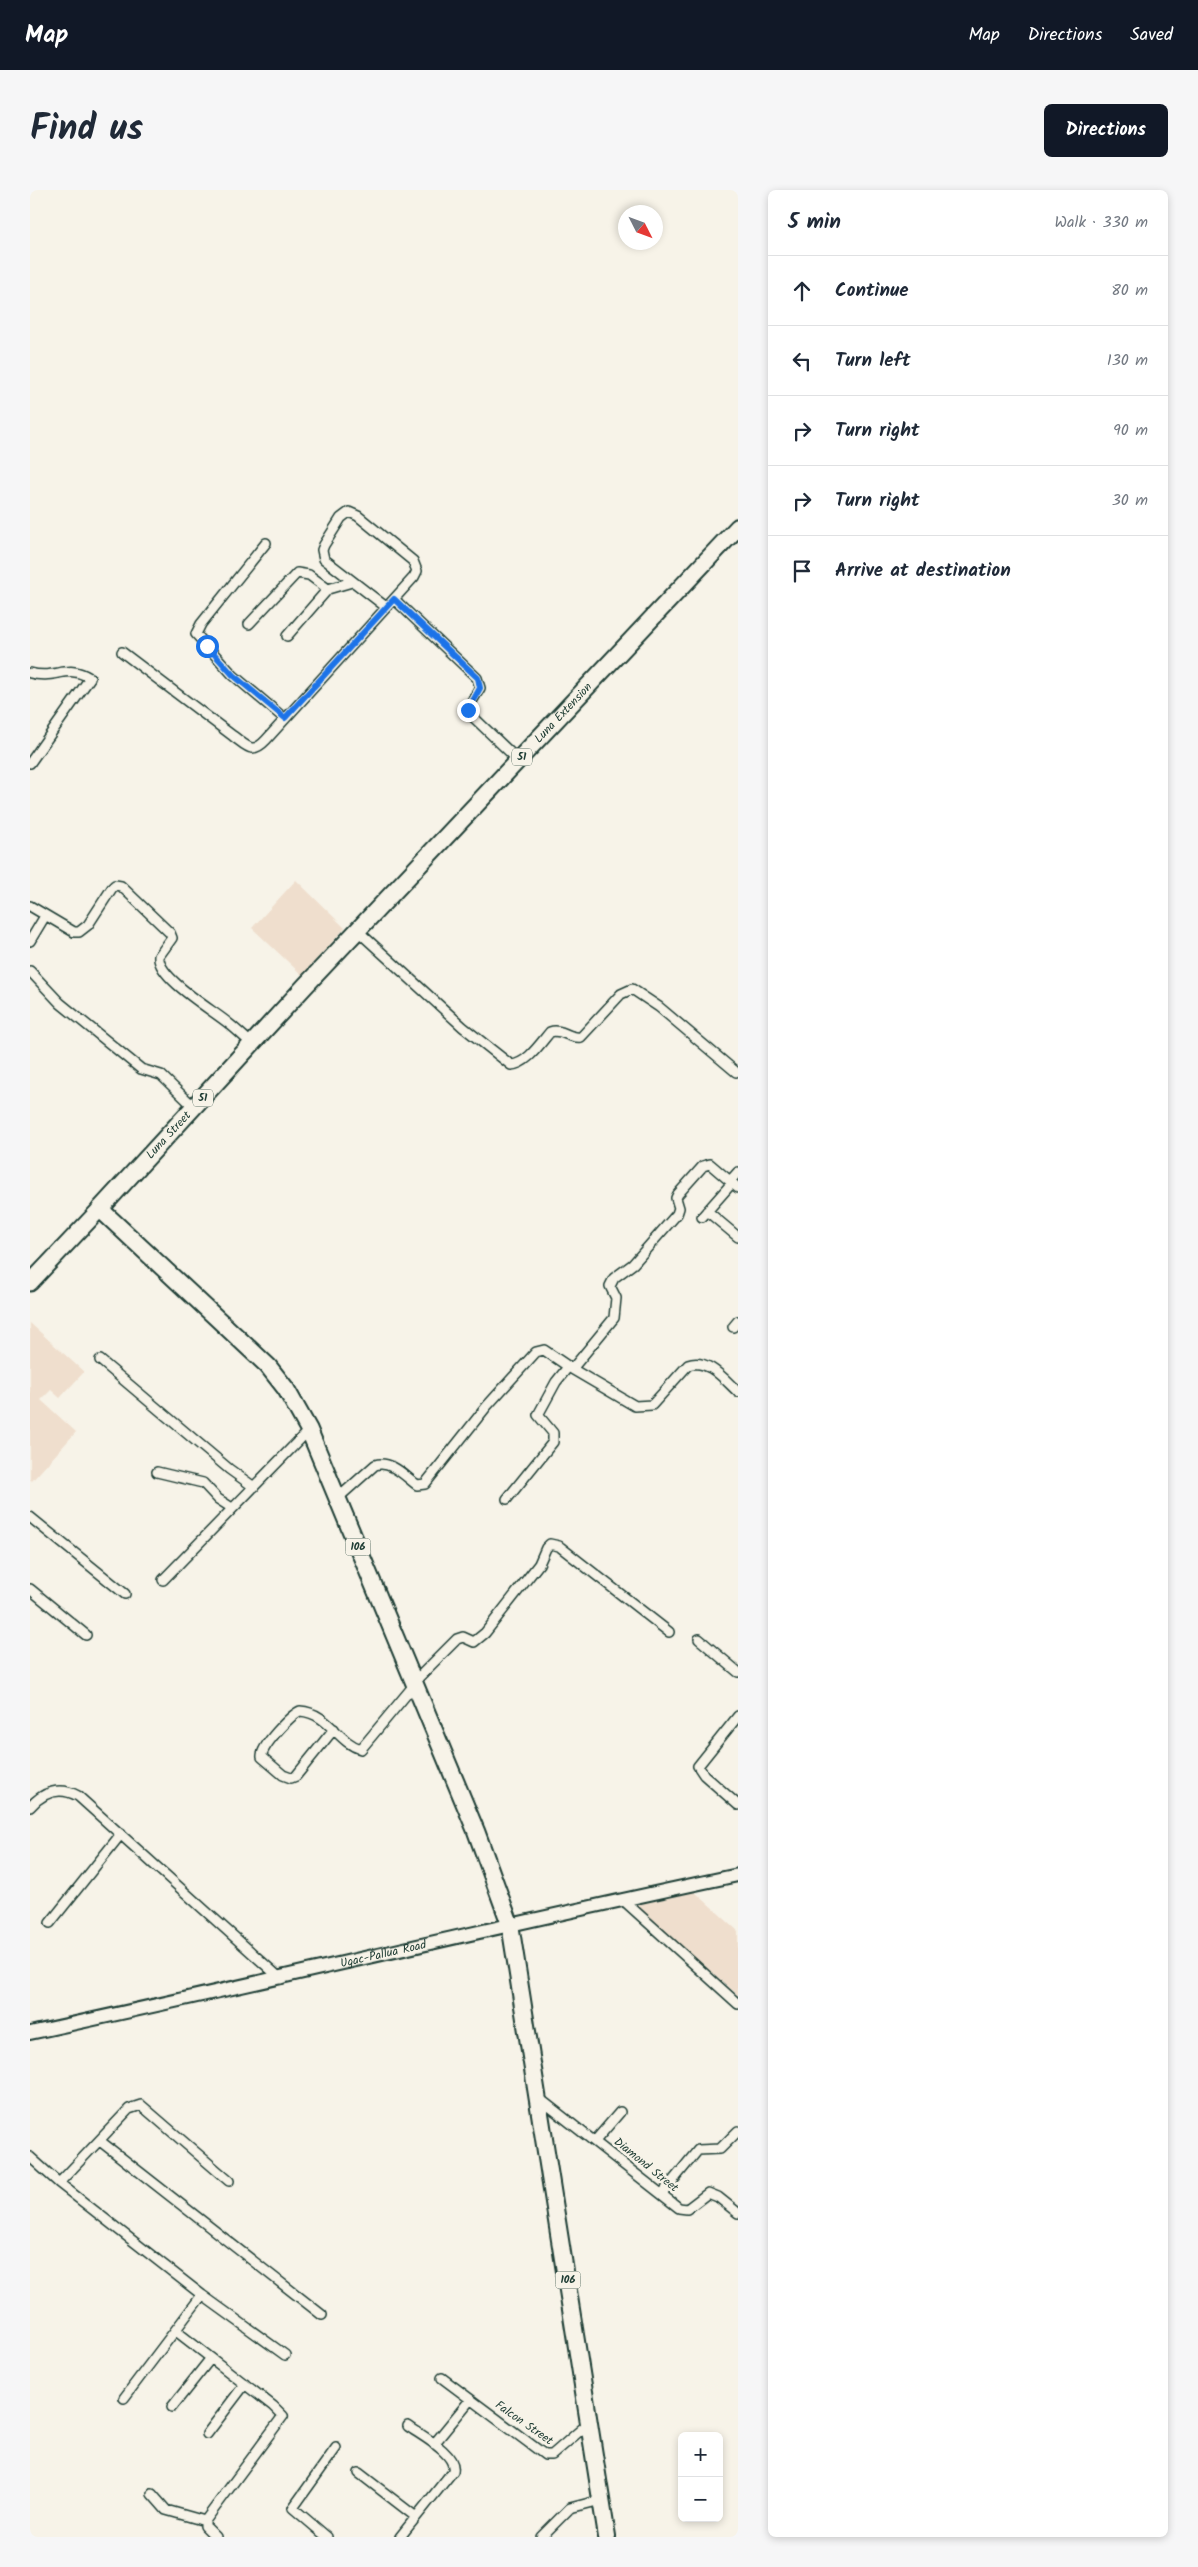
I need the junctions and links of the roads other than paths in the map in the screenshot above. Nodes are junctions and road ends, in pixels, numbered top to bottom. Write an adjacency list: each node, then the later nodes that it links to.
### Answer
1 (738, 527): 12 (highway, Luna Extension / 51)
2 (266, 543): 11 (street)
3 (352, 582): 4 (street); 5 (street); 6 (street)
4 (328, 589): 7 (street); 8 (street)
5 (394, 599): 6 (street); 12 (street)
6 (386, 607): 11 (street)
7 (249, 624)
8 (287, 636)
9 (122, 652): 11 (street)
10 (30, 673): 13 (street)
11 (285, 718)
12 (519, 761): 16 (highway, Luna Extension / 51)
13 (30, 763)
14 (30, 906): 15 (street)
15 (45, 916): 17 (street); 20 (street)
16 (358, 931): 19 (highway, Luna Extension / 51); 21 (street)
17 (30, 941)
18 (30, 971): 22 (street)
19 (305, 986): 20 (highway, Luna Street / 51)
20 (252, 1044): 22 (highway, Luna Street / 51)
21 (736, 1072)
22 (194, 1107): 25 (highway, Luna Street / 51)
23 (738, 1172): 24 (street)
24 (733, 1184): 26 (street); 29 (street)
25 (100, 1210): 27 (main road, Luna Street / 51); 31 (highway, 106)
26 (738, 1237)
27 (31, 1281)
28 (100, 1360): 33 (street)
29 (570, 1368): 30 (street); 34 (street); 35 (street)
30 (738, 1392)
31 (309, 1430): 33 (street); 34 (highway, 106)
32 (156, 1472): 36 (street)
33 (254, 1486): 36 (street)
34 (338, 1498): 45 (highway, 106)
35 (507, 1499)
36 (232, 1508): 38 (street)
37 (30, 1517): 40 (street)
38 (164, 1580)
39 (30, 1589): 42 (street)
40 (125, 1594)
41 (669, 1632): 45 (street)
42 (86, 1634)
43 (699, 1639): 44 (street)
44 (738, 1672)
45 (415, 1683): 47 (street); 54 (highway, 106)
46 (738, 1716): 49 (street)
47 (334, 1729): 47 (street)
48 (32, 1802): 50 (street)
49 (738, 1805)
50 (121, 1834): 53 (street); 55 (street)
51 (738, 1875): 52 (street, Ugac-Pallua Road)
52 (623, 1900): 54 (street, Ugac-Pallua Road); 56 (street)
53 (50, 1922)
54 (510, 1924): 55 (street, Ugac-Pallua Road); 58 (highway, 106)
55 (281, 1979): 57 (street, Ugac-Pallua Road)
56 (738, 2004)
57 (30, 2033)
58 (540, 2099): 62 (street, Diamond Street); 78 (highway, 106)
59 (620, 2112): 62 (street)
60 (738, 2131): 66 (street)
61 (100, 2141): 64 (street); 65 (street); 69 (street)
62 (595, 2141): 66 (street, Diamond Street)
63 (30, 2157): 65 (street)
64 (229, 2180)
65 (59, 2183): 68 (street)
66 (662, 2194): 67 (street, Diamond Street)
67 (738, 2213)
68 (202, 2295): 70 (street); 71 (street)
69 (322, 2315)
70 (176, 2331): 72 (street); 75 (street)
71 (285, 2355)
72 (211, 2358): 74 (street); 77 (street)
73 (442, 2378): 76 (street, Falcon Street)
74 (245, 2384): 80 (street); 87 (street)
75 (124, 2398)
76 (470, 2400): 78 (street, Falcon Street); 81 (street)
77 (172, 2407)
78 (590, 2422): 85 (highway, 106)
79 (408, 2426): 81 (street)
80 (207, 2434)
81 (434, 2444): 86 (street)
82 (336, 2448): 89 (street)
83 (359, 2473): 86 (street)
84 (152, 2494): 87 (street)
85 (601, 2500): 91 (street); 92 (highway, 106)
86 (416, 2517): 90 (street)
87 (205, 2521): 88 (street)
88 (216, 2537)
89 (328, 2537)
90 (400, 2537)
91 (541, 2537)
92 (608, 2537)

